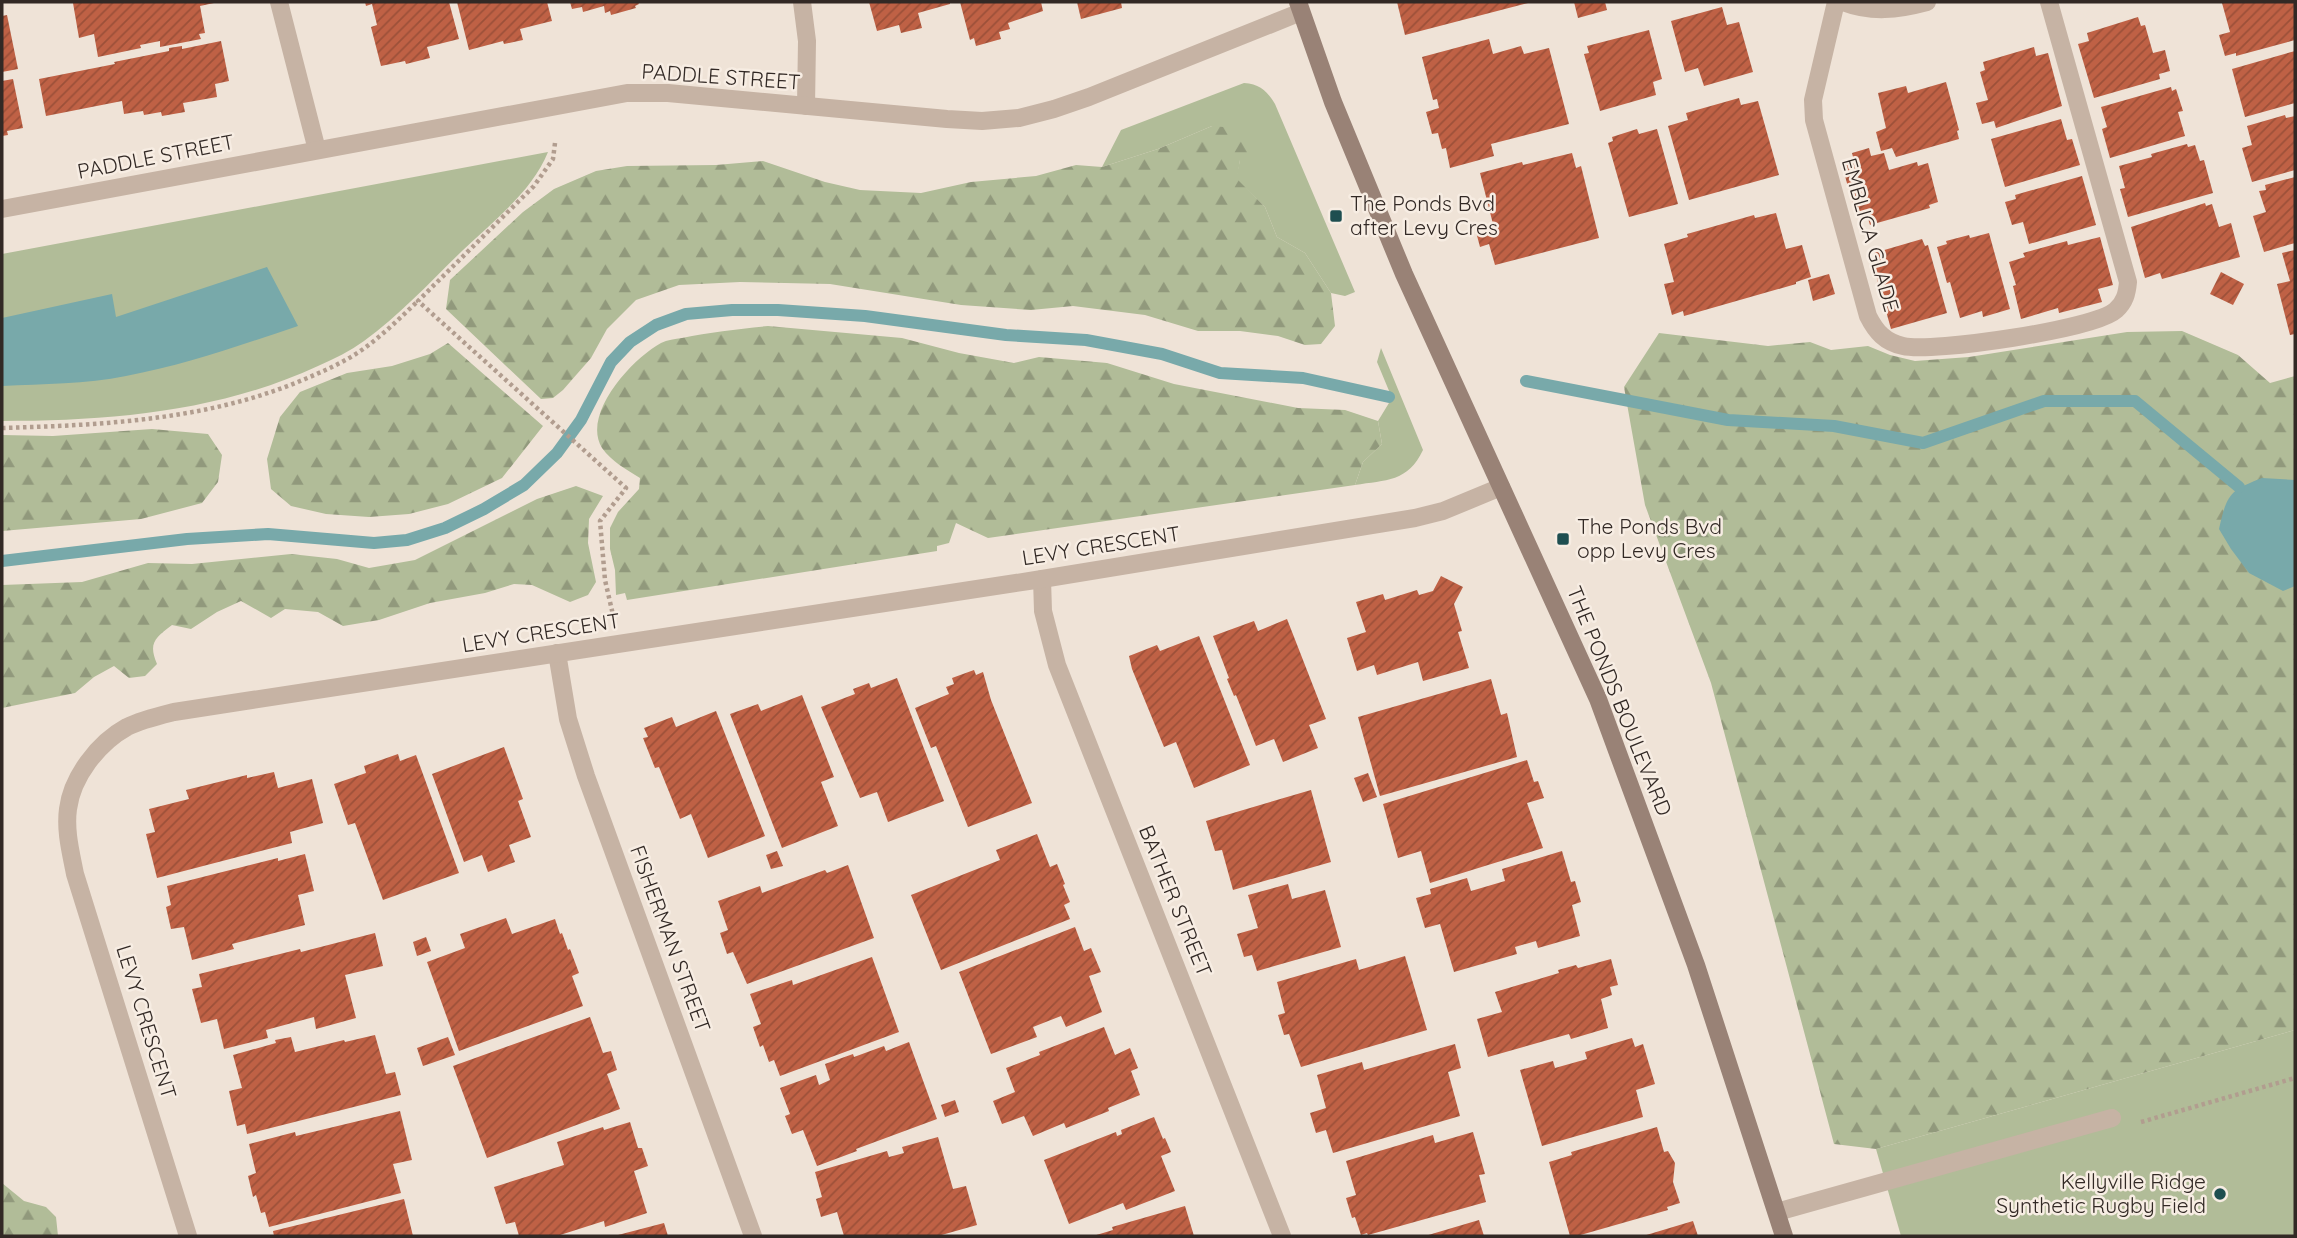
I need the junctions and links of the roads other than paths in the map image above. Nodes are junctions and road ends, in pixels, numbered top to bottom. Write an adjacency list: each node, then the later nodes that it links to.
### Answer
1 (279, 2): 9 (street)
2 (802, 2): 8 (street)
3 (1836, 2): 6 (street, EMBLICA GLADE)
4 (1843, 2): 5 (street)
5 (1927, 2)
6 (2049, 2)
7 (1299, 7): 8 (street, PADDLE STREET); 11 (street, THE PONDS BOULEVARD)
8 (806, 106): 9 (street, PADDLE STREET)
9 (317, 150): 10 (street, PADDLE STREET)
10 (2, 209)
11 (1500, 487): 12 (street, LEVY CRESCENT); 15 (street, THE PONDS BOULEVARD)
12 (1042, 579): 13 (street, LEVY CRESCENT); 18 (street, BATHER STREET)
13 (557, 653): 16 (street, LEVY CRESCENT); 17 (street, FISHERMAN STREET)
14 (2112, 1118): 15 (street)
15 (1777, 1212): 19 (street, THE PONDS BOULEVARD)
16 (188, 1236)
17 (753, 1236)
18 (1282, 1236)
19 (1784, 1236)

